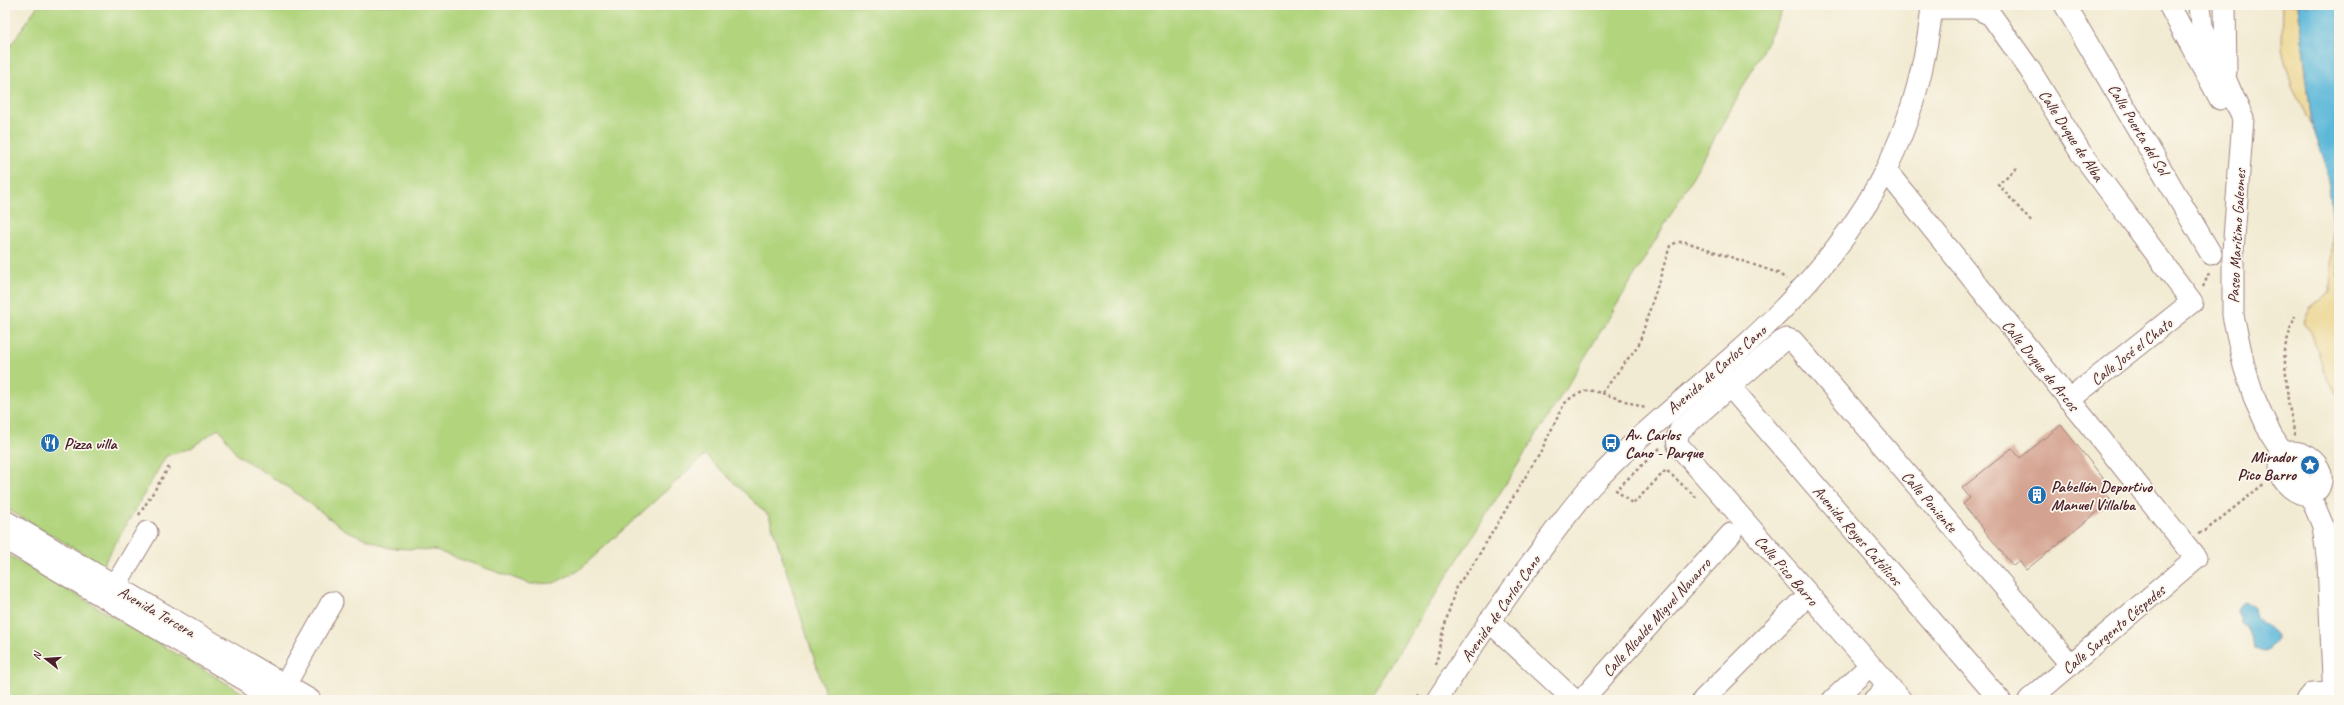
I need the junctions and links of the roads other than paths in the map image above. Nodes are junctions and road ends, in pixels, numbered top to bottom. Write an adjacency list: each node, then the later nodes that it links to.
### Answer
1 (2065, 5): 9 (street, Calle Puerta del Sol)
2 (2169, 5): 7 (street)
3 (2200, 5): 6 (street, Paseo Marítimo Galeones)
4 (2225, 5): 6 (street, Paseo Marítimo Galeones)
5 (1932, 7): 8 (street, Avenida de Carlos Cano); 10 (street, Calle Duque de Alba)
6 (2226, 81): 7 (street, Paseo Marítimo Galeones)
7 (2242, 138): 16 (street, Paseo Marítimo Galeones)
8 (1884, 174): 12 (street, Avenida de Carlos Cano); 14 (street, Calle Duque de Arcos)
9 (2211, 254)
10 (2192, 302): 14 (street, Calle José el Chato)
11 (1788, 339): 13 (street, Avenida de Carlos Cano); 27 (street, Calle Poniente)
12 (1716, 370): 13 (street, Avenida Reyes Católicos); 26 (street, Avenida de Carlos Cano)
13 (1730, 386): 15 (street, Avenida de Carlos Cano); 38 (street, Avenida Reyes Católicos)
14 (2069, 400): 22 (street, Calle Duque de Arcos)
15 (1677, 438): 37 (street, Calle Pico Barro)
16 (2283, 454): 17 (street); 17 (street)
17 (2310, 495): 31 (street)
18 (5, 521): 23 (street, Avenida Tercera)
19 (147, 532): 23 (street)
20 (1731, 534): 34 (street, Calle Alcalde Miguel Navarro)
21 (5, 539): 29 (street, Avenida Tercera)
22 (2196, 558): 27 (street, Calle Sargento Céspedes)
23 (115, 586): 29 (street, Avenida Tercera)
24 (332, 602): 29 (street)
25 (1798, 605): 35 (street)
26 (1489, 621): 30 (street, Avenida de Carlos Cano); 33 (street)
27 (2071, 665): 39 (street, Calle Sargento Céspedes)
28 (1862, 673): 36 (street)
29 (282, 693): 32 (street, Avenida Tercera)
30 (1429, 695)
31 (2321, 696)
32 (310, 700)
33 (1574, 700)
34 (1582, 700)
35 (1703, 700)
36 (1833, 700)
37 (1901, 700)
38 (2000, 700)
39 (2029, 700)

